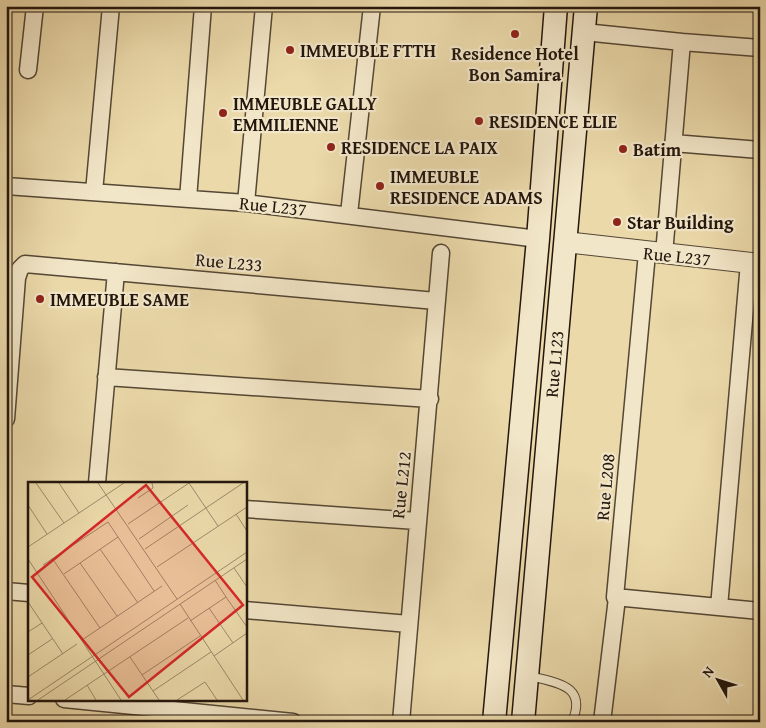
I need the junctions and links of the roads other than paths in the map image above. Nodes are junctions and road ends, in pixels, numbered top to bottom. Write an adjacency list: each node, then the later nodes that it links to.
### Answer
1 (35, 6): 11 (street)
2 (111, 6): 15 (street)
3 (203, 6): 16 (street)
4 (264, 6): 17 (street)
5 (372, 6): 18 (street)
6 (556, 6): 19 (main road, Rue L123)
7 (586, 6): 8 (main road, Rue L123)
8 (584, 32): 9 (street); 20 (main road, Rue L123)
9 (682, 42): 10 (street); 12 (street, Rue L208)
10 (760, 48)
11 (28, 70)
12 (673, 142): 13 (street); 22 (street, Rue L208)
13 (760, 150)
14 (6, 186): 15 (street, Rue L237)
15 (94, 192): 16 (street, Rue L237)
16 (188, 199): 17 (street, Rue L237)
17 (246, 203): 18 (street, Rue L237)
18 (349, 214): 19 (street, Rue L237)
19 (538, 238): 45 (main road, Rue L123)
20 (565, 242): 22 (street, Rue L237); 39 (main road, Rue L123)
21 (441, 253): 25 (street, Rue L212)
22 (656, 254): 23 (street, Rue L237); 34 (street, Rue L208)
23 (754, 264): 35 (street)
24 (116, 272): 25 (street, Rue L233); 26 (street); 28 (street, Rue L233)
25 (436, 301): 27 (street, Rue L212)
26 (106, 377): 27 (street); 29 (street)
27 (430, 399): 31 (street, Rue L212)
28 (6, 419)
29 (97, 482)
30 (246, 509): 31 (street)
31 (417, 521): 38 (street, Rue L212)
32 (6, 591): 33 (street)
33 (28, 593)
34 (615, 598): 35 (street); 48 (street, Rue L208)
35 (719, 607): 37 (street)
36 (246, 610): 38 (street)
37 (760, 611)
38 (409, 624): 44 (street, Rue L212)
39 (526, 675): 46 (main road, Rue L123); 47 (lane)
40 (6, 694): 41 (street)
41 (28, 696)
42 (74, 700): 43 (street)
43 (293, 722)
44 (401, 722)
45 (494, 722)
46 (523, 722)
47 (572, 722)
48 (602, 722)

